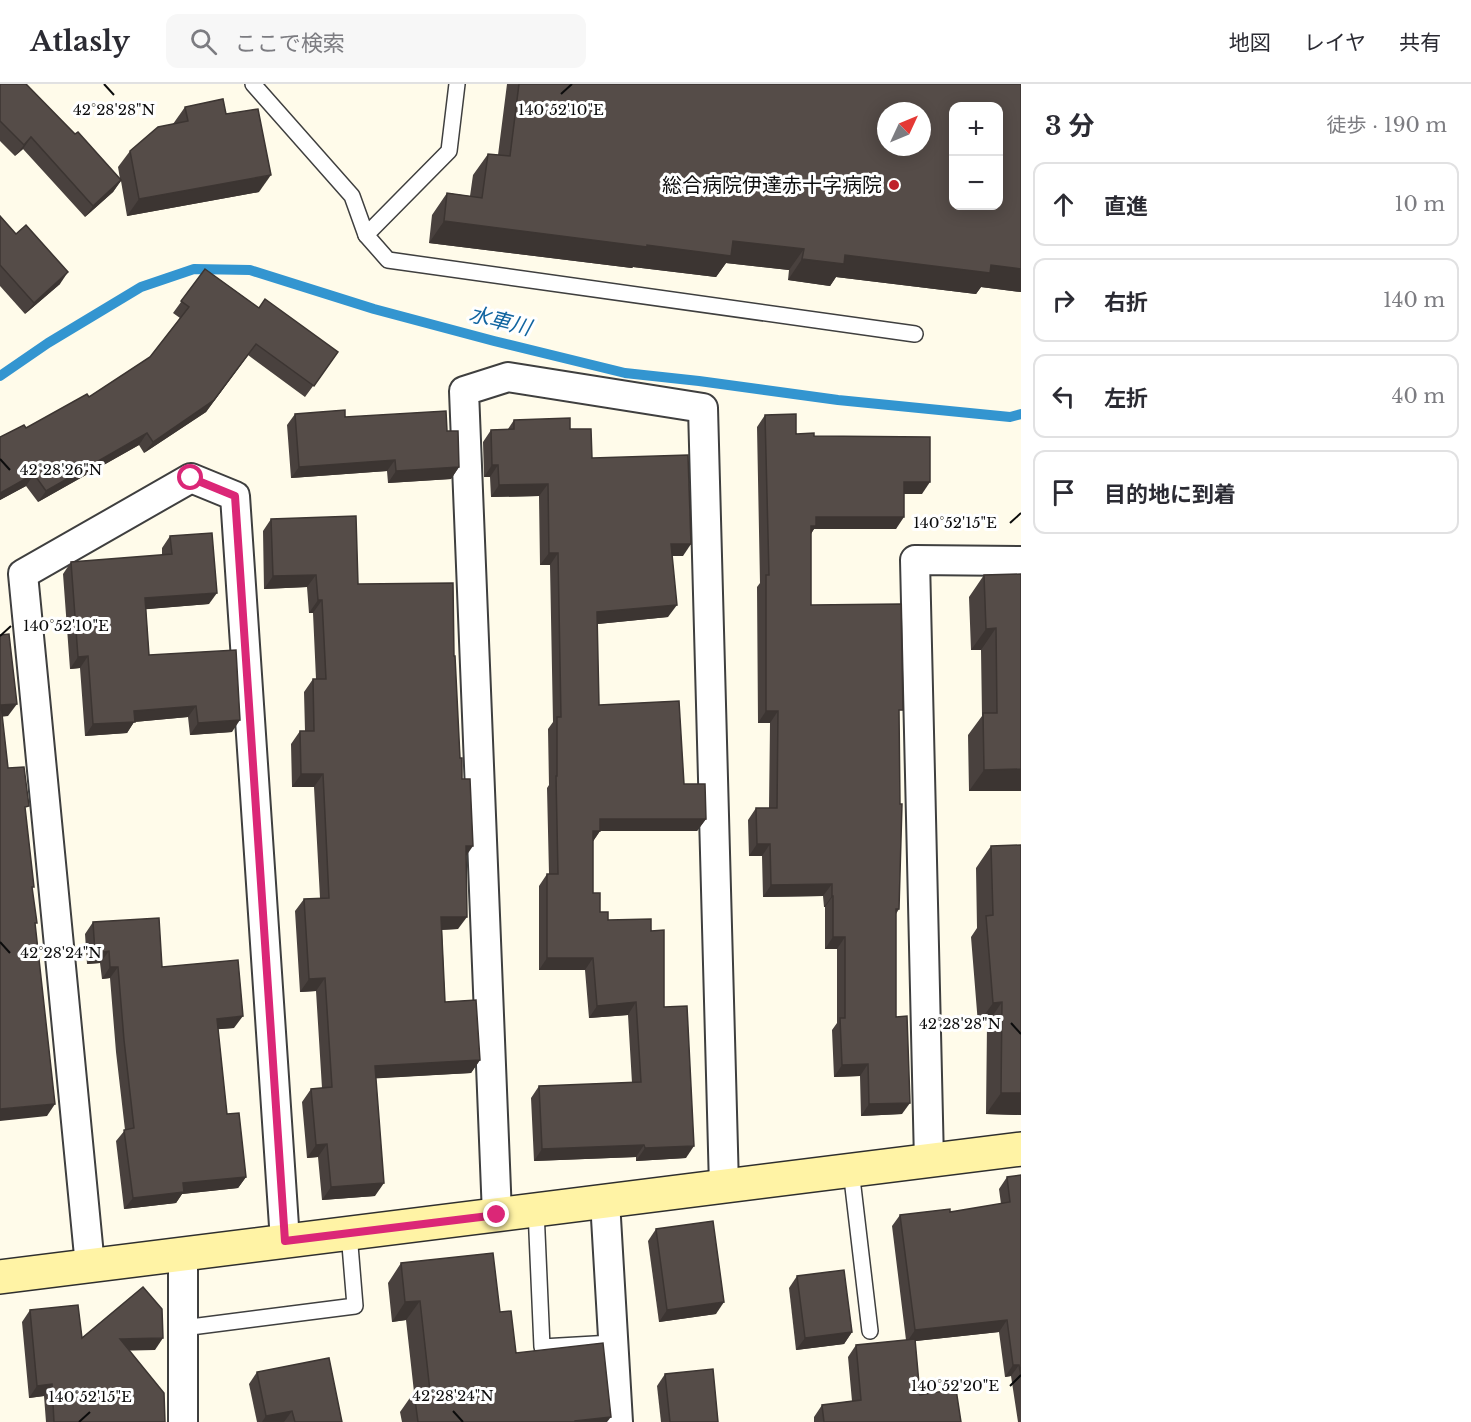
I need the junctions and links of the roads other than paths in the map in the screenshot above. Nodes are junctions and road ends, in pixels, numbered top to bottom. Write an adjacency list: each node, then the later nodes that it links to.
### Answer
1 (253, 84): 3 (lane)
2 (457, 84): 3 (lane)
3 (366, 235): 4 (lane)
4 (915, 334)
5 (1021, 561): 7 (street)
6 (1021, 1149): 7 (street)
7 (929, 1161): 8 (street)
8 (851, 1170): 9 (street); 19 (lane)
9 (724, 1186): 10 (street); 12 (street)
10 (605, 1201): 11 (street); 20 (street)
11 (536, 1210): 12 (street); 20 (lane)
12 (497, 1215): 13 (street)
13 (349, 1233): 14 (street); 18 (lane)
14 (285, 1241): 15 (street); 16 (street)
15 (183, 1254): 16 (street); 18 (street)
16 (90, 1266): 17 (street)
17 (0, 1277)
18 (183, 1328): 21 (street)
19 (870, 1331)
20 (614, 1343): 22 (street)
21 (183, 1422)
22 (618, 1422)

